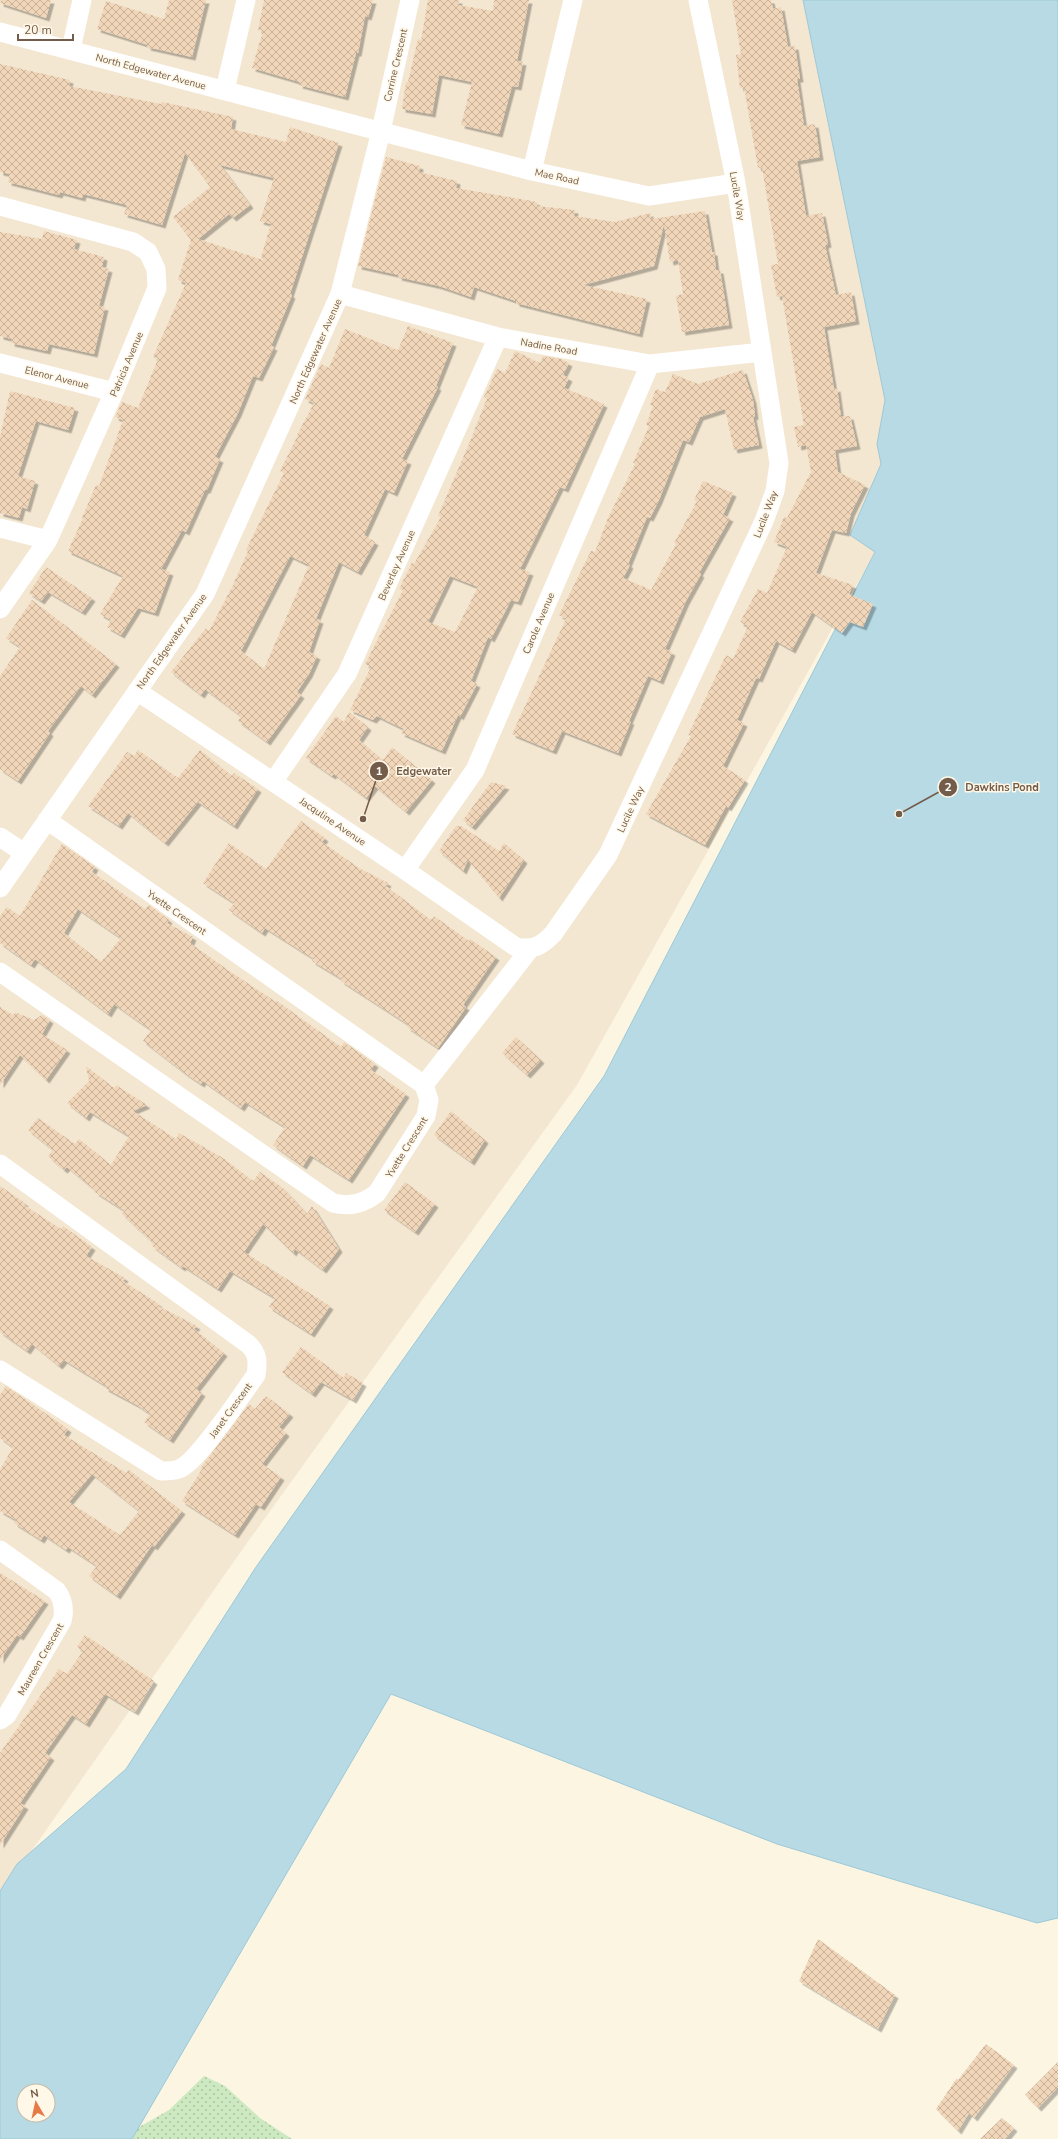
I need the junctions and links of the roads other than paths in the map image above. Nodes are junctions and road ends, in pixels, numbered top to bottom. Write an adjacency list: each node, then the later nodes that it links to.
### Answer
1 (82, 0): 7 (street)
2 (246, 0): 8 (street)
3 (410, 0): 9 (street, Corrine Crescent)
4 (572, 0): 10 (street)
5 (698, 0): 11 (street, Lucile Way)
6 (0, 32): 7 (street, North Edgewater Avenue)
7 (71, 49): 8 (street, North Edgewater Avenue)
8 (225, 90): 9 (street, North Edgewater Avenue)
9 (380, 131): 10 (street, Mae Road); 13 (street, North Edgewater Avenue)
10 (532, 171): 11 (street, Mae Road)
11 (736, 183): 15 (street, Lucile Way)
12 (0, 206): 18 (street, Patricia Avenue)
13 (340, 294): 14 (street, Nadine Road); 22 (street, North Edgewater Avenue)
14 (498, 337): 17 (street, Nadine Road); 23 (street, Beverley Avenue)
15 (762, 352): 17 (street, Nadine Road); 29 (street, Lucile Way)
16 (0, 363): 18 (street, Elenor Avenue)
17 (650, 364): 27 (street, Carole Avenue)
18 (114, 392): 20 (street, Patricia Avenue)
19 (0, 528): 20 (street)
20 (48, 540): 21 (street, Patricia Avenue)
21 (0, 609)
22 (137, 691): 23 (street, Jacquline Avenue); 24 (street, North Edgewater Avenue)
23 (273, 782): 27 (street, Jacquline Avenue)
24 (47, 820): 26 (street, North Edgewater Avenue); 31 (street, Yvette Crescent)
25 (0, 837): 26 (street)
26 (24, 853): 28 (street, North Edgewater Avenue)
27 (405, 870): 29 (street, Jacquline Avenue)
28 (0, 888)
29 (530, 949): 31 (street)
30 (0, 972): 31 (street, Yvette Crescent)
31 (424, 1085)
32 (0, 1164): 33 (street, Janet Crescent)
33 (0, 1370)
34 (0, 1550): 35 (street, Maureen Crescent)
35 (0, 1720)

